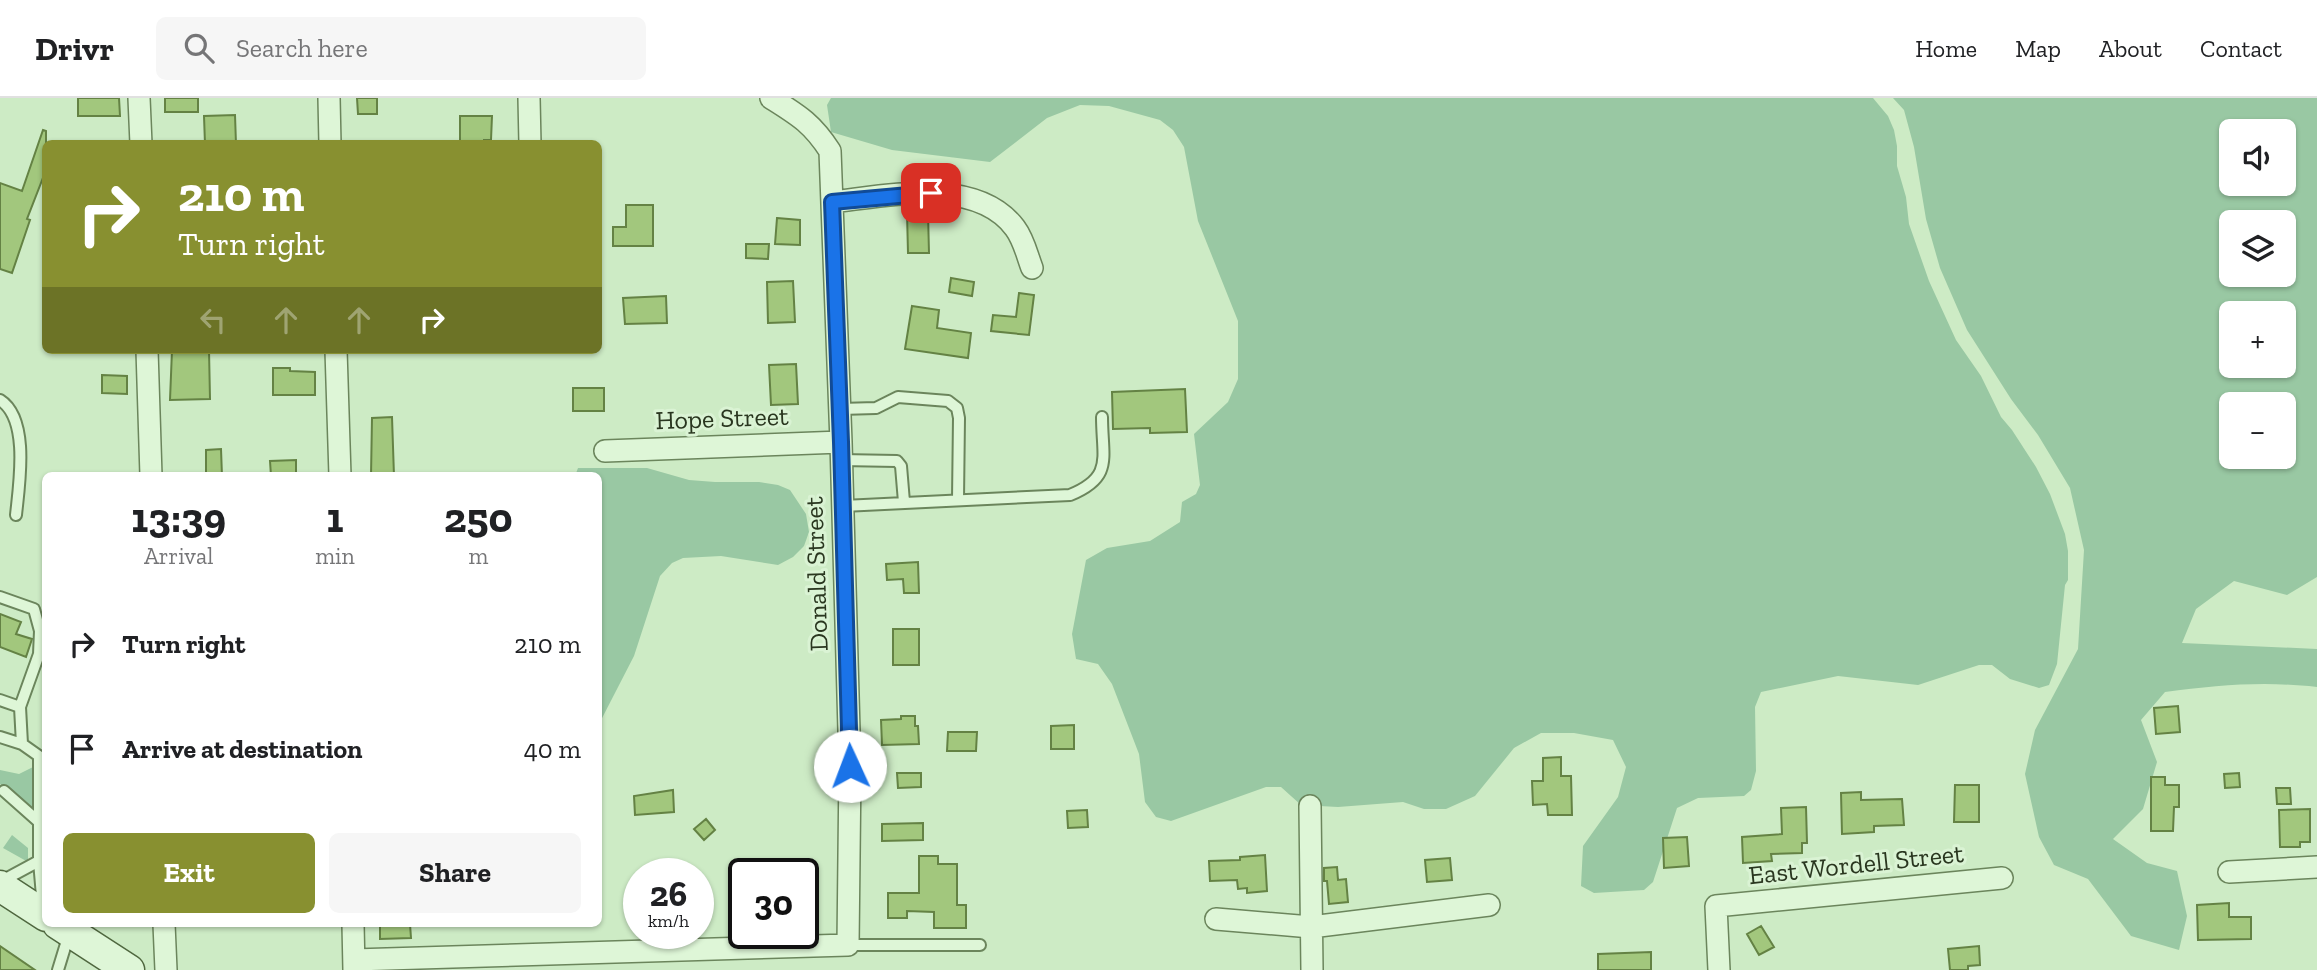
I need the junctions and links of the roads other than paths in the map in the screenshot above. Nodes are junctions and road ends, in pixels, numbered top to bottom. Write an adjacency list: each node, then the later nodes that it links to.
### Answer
1 (139, 98): 5 (street)
2 (329, 98): 6 (street)
3 (529, 98): 7 (street)
4 (771, 98): 8 (street, Donald Street)
5 (141, 140)
6 (330, 140)
7 (530, 140)
8 (832, 202): 9 (street); 13 (street, Donald Street)
9 (1032, 268)
10 (147, 354): 17 (street)
11 (336, 354): 18 (street)
12 (0, 400): 22 (lane)
13 (840, 409): 16 (street, Donald Street); 19 (lane)
14 (1102, 417): 19 (lane)
15 (604, 451): 16 (street, Hope Street)
16 (841, 451): 20 (lane); 21 (street, Donald Street)
17 (151, 472)
18 (340, 472)
19 (958, 499): 20 (lane)
20 (904, 502): 21 (lane)
21 (843, 506): 45 (street, Donald Street)
22 (16, 515)
23 (0, 597): 25 (lane)
24 (0, 700): 25 (lane)
25 (20, 707): 27 (lane)
26 (0, 737): 27 (lane)
27 (22, 744): 30 (lane)
28 (4, 791): 30 (lane)
29 (1310, 806): 44 (street)
30 (39, 822): 31 (lane)
31 (39, 861): 34 (lane); 36 (lane)
32 (2317, 867): 33 (street)
33 (2229, 872)
34 (42, 873)
35 (2002, 878): 52 (street, East Wordell Street)
36 (0, 884): 38 (main road)
37 (1489, 905): 44 (street)
38 (42, 913)
39 (1216, 919): 44 (street)
40 (56, 927): 48 (lane)
41 (63, 927): 49 (main road)
42 (164, 927): 50 (street)
43 (353, 927): 47 (street)
44 (1311, 927): 51 (street)
45 (848, 945): 46 (lane); 47 (street)
46 (980, 945)
47 (354, 965)
48 (58, 970)
49 (129, 970)
50 (166, 970)
51 (1312, 970)
52 (1719, 970)

